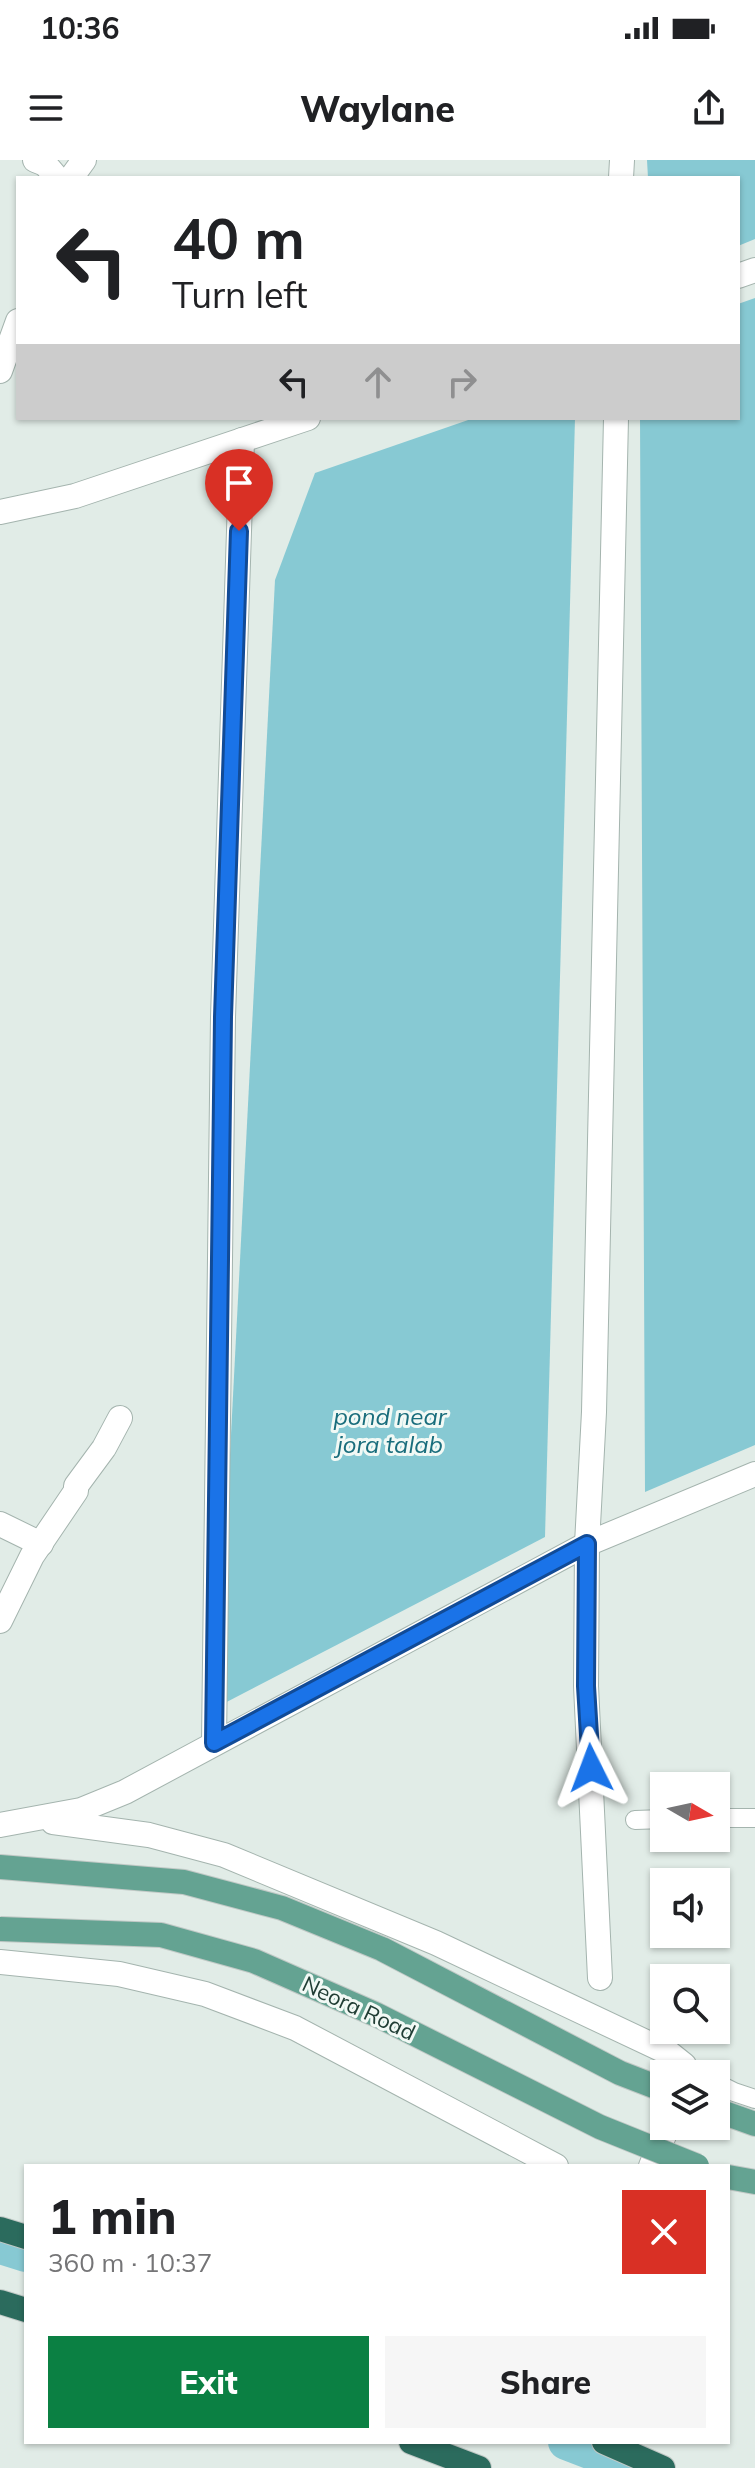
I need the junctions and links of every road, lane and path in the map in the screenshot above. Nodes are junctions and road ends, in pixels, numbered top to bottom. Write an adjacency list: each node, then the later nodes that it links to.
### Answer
1 (35, 160): 2 (street)
2 (55, 176)
3 (16, 327): 4 (street)
4 (0, 371)
5 (302, 420): 7 (street)
6 (616, 420): 13 (street)
7 (242, 440): 8 (street); 15 (street)
8 (0, 512)
9 (120, 1418): 12 (street)
10 (755, 1474): 13 (street)
11 (0, 1524): 12 (street)
12 (41, 1544): 14 (street)
13 (587, 1544): 15 (street); 25 (street)
14 (0, 1621)
15 (214, 1743): 18 (street)
16 (730, 1818): 17 (lane)
17 (755, 1818)
18 (38, 1819): 21 (street); 26 (street)
19 (650, 1819): 20 (lane)
20 (635, 1820)
21 (0, 1825)
22 (0, 1867): 27 (main road)
23 (0, 1929): 35 (main road, Neora Road, bridge)
24 (0, 1962): 33 (street)
25 (600, 1978)
26 (677, 2060)
27 (650, 2085)
28 (730, 2090): 29 (lane)
29 (755, 2099)
30 (730, 2115): 31 (main road)
31 (755, 2124)
32 (662, 2140): 34 (street)
33 (552, 2164)
34 (652, 2164)
35 (692, 2164)
36 (730, 2177): 37 (main road)
37 (755, 2182)
38 (0, 2229): 39 (highway)
39 (24, 2236)
40 (0, 2302): 41 (highway)
41 (24, 2309)
42 (416, 2444): 44 (highway)
43 (609, 2444): 45 (highway)
44 (479, 2468)
45 (663, 2468)

